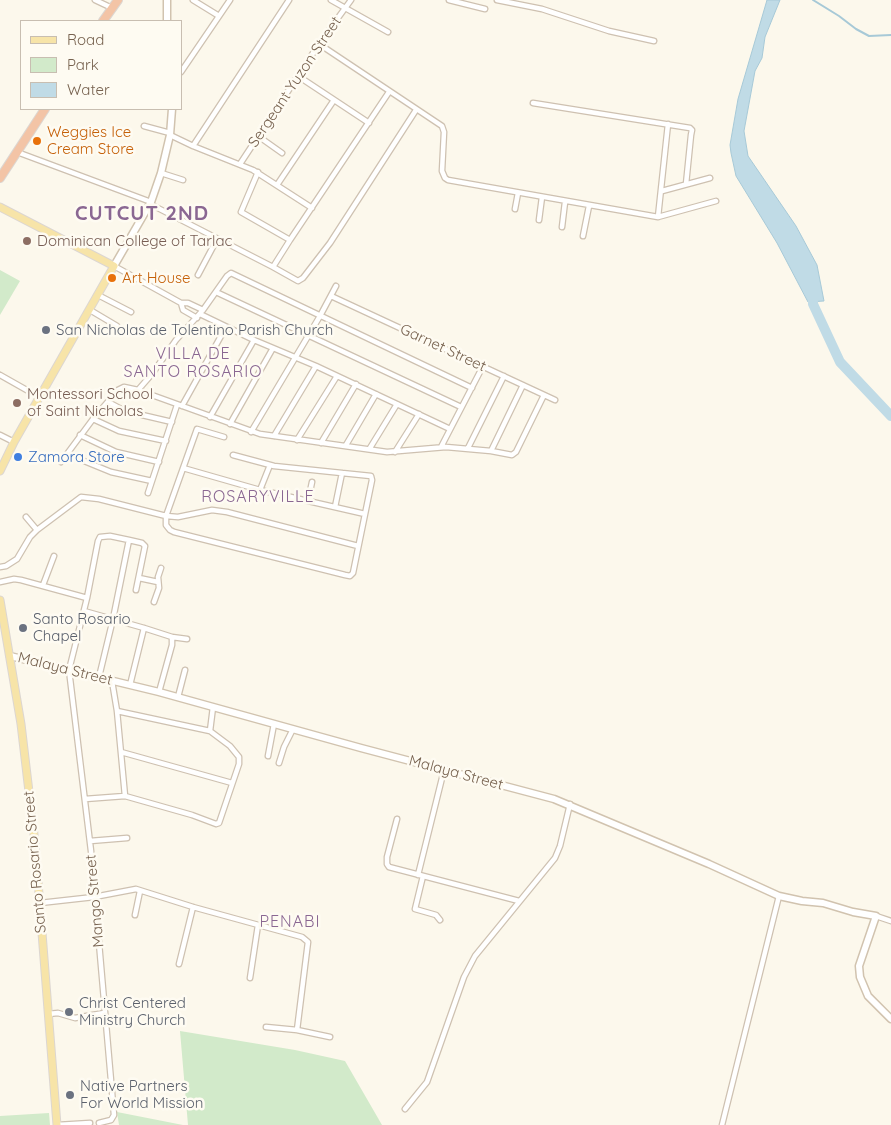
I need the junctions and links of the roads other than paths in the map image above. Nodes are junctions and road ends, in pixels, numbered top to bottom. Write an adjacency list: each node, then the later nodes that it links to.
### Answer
1 (95, 0): 11 (street)
2 (118, 0): 11 (highway)
3 (167, 0): 16 (street)
4 (193, 0): 14 (street)
5 (230, 0): 14 (street)
6 (289, 0): 33 (street)
7 (331, 0): 12 (street)
8 (351, 0): 12 (street, Sergeant Yuzon Street)
9 (449, 0): 13 (street)
10 (497, 0): 18 (street)
11 (112, 8): 15 (highway)
12 (345, 8): 17 (street); 19 (street, Sergeant Yuzon Street)
13 (486, 9)
14 (219, 16): 20 (street)
15 (104, 20)
16 (167, 20)
17 (388, 32)
18 (654, 42)
19 (319, 44): 21 (street, Sergeant Yuzon Street); 22 (street)
20 (182, 71)
21 (298, 76): 23 (street); 32 (street, Sergeant Yuzon Street)
22 (389, 92): 27 (street); 28 (street)
23 (334, 100): 28 (street); 43 (street)
24 (533, 103): 29 (street)
25 (43, 110): 34 (highway)
26 (172, 110): 31 (street)
27 (416, 110): 45 (street); 61 (street)
28 (369, 123): 52 (street)
29 (668, 124): 42 (street); 44 (street)
30 (144, 126): 31 (street)
31 (170, 134): 33 (street); 38 (street)
32 (258, 136): 35 (street); 36 (street, Sergeant Yuzon Street)
33 (193, 146): 36 (street)
34 (17, 152): 39 (highway); 49 (street)
35 (282, 153)
36 (240, 164): 37 (street)
37 (258, 172): 43 (street); 59 (street)
38 (161, 173): 41 (street); 49 (street)
39 (0, 178)
40 (710, 178): 42 (street)
41 (183, 180)
42 (686, 184): 44 (street)
43 (277, 185): 52 (street)
44 (662, 191): 54 (street)
45 (518, 193): 46 (street); 53 (street)
46 (542, 197): 48 (street); 55 (street)
47 (716, 201): 54 (street)
48 (565, 202): 50 (street); 56 (street)
49 (151, 203): 57 (street); 60 (street)
50 (589, 206): 54 (street); 58 (street)
51 (0, 207): 60 (main road)
52 (312, 208): 59 (street)
53 (515, 209)
54 (658, 217)
55 (539, 220)
56 (562, 227)
57 (207, 233): 61 (street); 62 (street)
58 (583, 236)
59 (290, 240): 61 (street)
60 (114, 266): 65 (main road); 67 (street)
61 (274, 267)
62 (198, 275)
63 (336, 286): 66 (street)
64 (216, 292): 70 (street); 71 (street); 74 (street)
65 (98, 295): 68 (main road); 69 (street)
66 (331, 296): 71 (street); 79 (street, Garnet Street)
67 (181, 303): 70 (street); 70 (street)
68 (90, 310): 72 (street); 89 (main road)
69 (132, 312)
70 (200, 314): 73 (street); 86 (street)
71 (320, 316): 74 (street); 85 (street)
72 (117, 326)
73 (226, 327): 75 (street); 93 (street)
74 (308, 335): 77 (street); 94 (street)
75 (254, 340): 76 (street); 96 (street)
76 (274, 348): 77 (street); 99 (street)
77 (295, 357): 78 (street); 101 (street)
78 (316, 366): 81 (street); 104 (street)
79 (483, 366): 82 (street, Garnet Street); 85 (street)
80 (0, 375): 89 (street)
81 (337, 376): 83 (street); 106 (street)
82 (504, 376): 84 (street, Garnet Street); 113 (street)
83 (356, 384): 87 (street); 109 (street)
84 (523, 385): 88 (street, Garnet Street); 114 (street)
85 (472, 388): 94 (street)
86 (138, 390): 91 (street); 93 (street)
87 (376, 394): 92 (street); 110 (street)
88 (544, 395): 90 (street, Garnet Street); 114 (street)
89 (39, 397): 108 (main road)
90 (555, 400)
91 (108, 402): 97 (street); 98 (street)
92 (397, 404): 95 (street); 112 (street)
93 (179, 405): 96 (street); 98 (street)
94 (462, 408): 100 (street)
95 (419, 414): 100 (street); 115 (street)
96 (210, 416): 99 (street)
97 (92, 419): 103 (street); 107 (street)
98 (172, 422): 107 (street)
99 (230, 424): 101 (street)
100 (450, 429): 111 (street)
101 (251, 432): 104 (street)
102 (0, 435): 108 (street)
103 (80, 435): 116 (street); 119 (street)
104 (274, 436): 106 (street)
105 (224, 437): 121 (street)
106 (297, 440): 109 (street)
107 (166, 441): 119 (street)
108 (14, 442): 122 (main road)
109 (321, 443): 110 (street)
110 (346, 445): 112 (street)
111 (441, 447): 113 (street); 115 (street)
112 (370, 448): 115 (street)
113 (468, 448): 114 (street)
114 (491, 451)
115 (395, 452)
116 (67, 454): 118 (street); 124 (street)
117 (233, 455): 120 (street)
118 (61, 462)
119 (159, 462): 124 (street)
120 (270, 465): 123 (street); 126 (street)
121 (183, 468): 126 (street); 131 (street)
122 (0, 471)
123 (342, 472): 129 (street); 130 (street)
124 (152, 481): 127 (street)
125 (312, 482): 128 (street)
126 (260, 490): 128 (street)
127 (148, 493)
128 (308, 501): 129 (street)
129 (335, 507): 130 (street)
130 (365, 514): 135 (street)
131 (166, 516): 133 (street); 135 (street); 135 (street)
132 (26, 517): 133 (street)
133 (37, 530): 137 (street)
134 (129, 540): 139 (street); 144 (street); 148 (street)
135 (358, 546)
136 (54, 556): 142 (street)
137 (0, 567)
138 (161, 568): 141 (street)
139 (139, 578): 141 (street); 143 (street)
140 (0, 582): 142 (street)
141 (158, 582): 146 (street)
142 (43, 585): 144 (street)
143 (136, 590)
144 (87, 598): 147 (street)
145 (0, 600): 149 (main road, Santo Rosario Street)
146 (154, 602)
147 (84, 611): 148 (street); 154 (street)
148 (113, 619): 150 (street); 156 (street)
149 (2, 620): 153 (main road, Santo Rosario Street)
150 (144, 628): 151 (street); 158 (street)
151 (172, 637): 152 (street); 159 (street)
152 (187, 639)
153 (10, 656): 154 (street, Malaya Street); 182 (main road, Santo Rosario Street)
154 (69, 670): 156 (street, Malaya Street); 172 (street, Mango Street)
155 (184, 670): 160 (street)
156 (99, 677): 157 (street, Malaya Street)
157 (112, 680): 158 (street, Malaya Street); 162 (street)
158 (130, 685): 159 (street, Malaya Street)
159 (159, 692): 160 (street, Malaya Street)
160 (178, 697): 161 (street, Malaya Street)
161 (213, 707): 163 (street, Malaya Street); 165 (street)
162 (117, 711): 165 (street); 166 (street)
163 (274, 724): 164 (street, Malaya Street); 167 (street)
164 (293, 729): 168 (street); 169 (street, Malaya Street)
165 (210, 731): 170 (street)
166 (121, 752): 170 (street); 171 (street)
167 (268, 756)
168 (279, 763)
169 (444, 770): 173 (street, Malaya Street); 177 (street)
170 (232, 783): 171 (street)
171 (125, 796): 172 (street)
172 (84, 799): 176 (street, Mango Street)
173 (570, 804): 179 (street, Malaya Street); 181 (street)
174 (397, 819): 177 (street)
175 (127, 838): 176 (street)
176 (90, 841): 180 (street, Mango Street)
177 (420, 875): 181 (street); 186 (street)
178 (140, 891): 180 (street); 183 (street); 184 (street)
179 (779, 896): 185 (street, Malaya Street); 201 (street)
180 (94, 897): 182 (street); 191 (street, Mango Street)
181 (520, 901): 197 (street)
182 (40, 903): 192 (main road, Santo Rosario Street)
183 (193, 907): 188 (street); 189 (street)
184 (135, 914)
185 (876, 916): 187 (street, Malaya Street); 193 (street)
186 (440, 920)
187 (891, 921)
188 (258, 925): 190 (street); 195 (street)
189 (179, 964)
190 (250, 978)
191 (104, 1013): 192 (street); 199 (street, Mango Street)
192 (48, 1014): 200 (main road, Santo Rosario Street)
193 (891, 1019)
194 (266, 1027): 195 (street)
195 (297, 1030): 196 (street)
196 (330, 1037)
197 (405, 1109)
198 (90, 1123): 200 (street)
199 (99, 1123)
200 (57, 1125)
201 (722, 1125)

